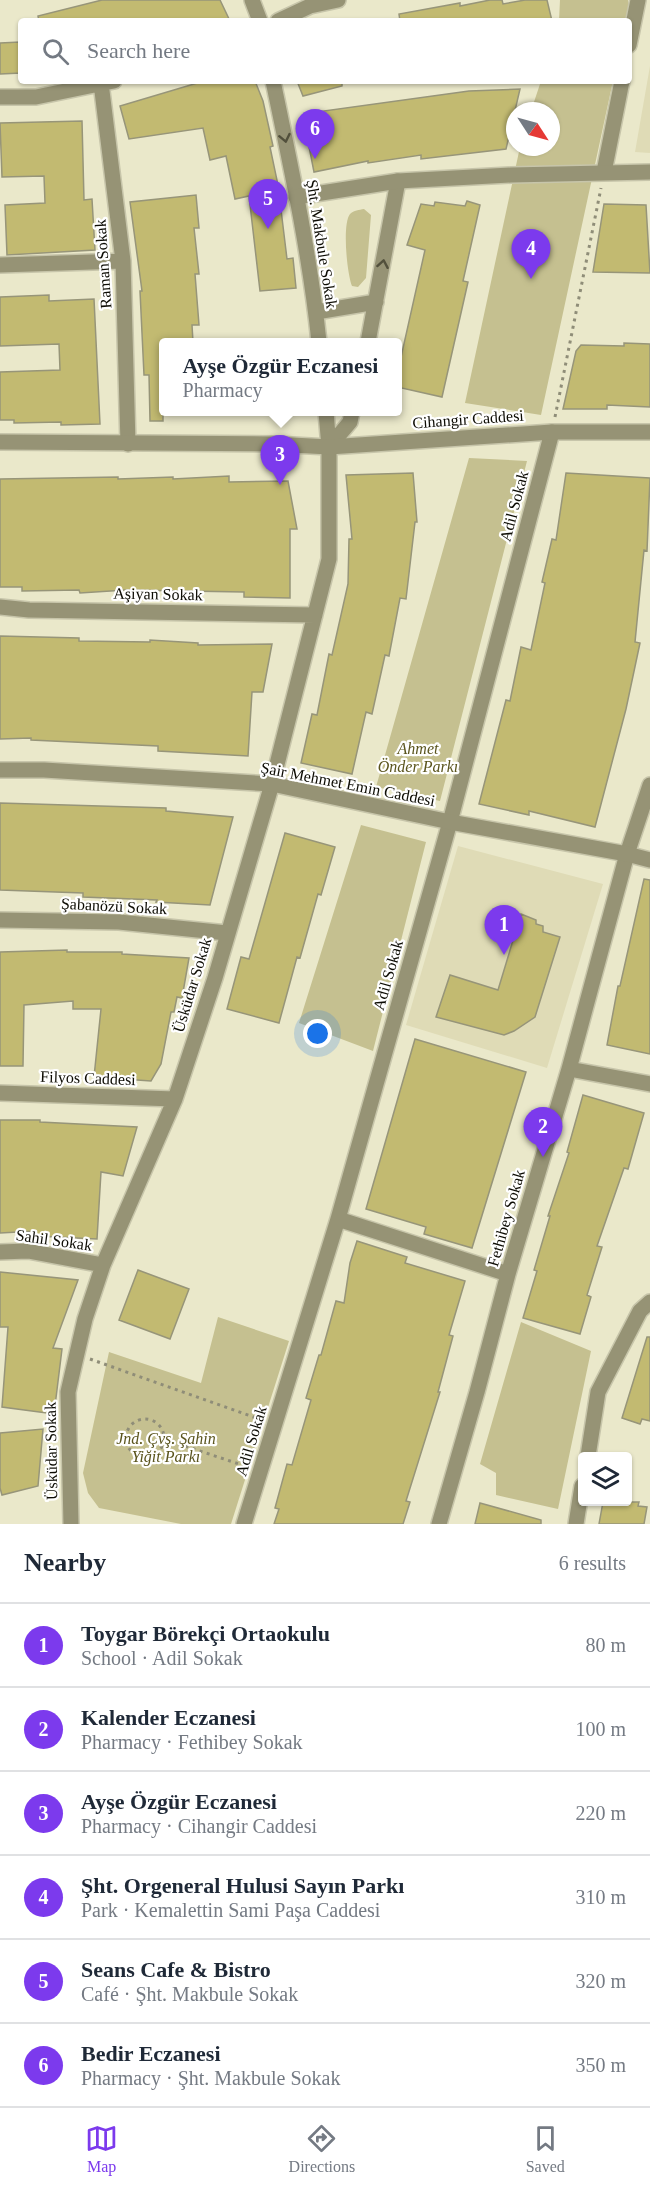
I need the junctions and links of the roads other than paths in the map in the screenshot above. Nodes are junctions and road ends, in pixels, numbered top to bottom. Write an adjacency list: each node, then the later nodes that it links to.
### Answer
1 (252, 0): 4 (street)
2 (338, 0): 5 (street)
3 (638, 0): 6 (street)
4 (259, 18)
5 (284, 18)
6 (632, 30)
7 (98, 84): 11 (street)
8 (108, 84): 16 (street, Raman Sokak)
9 (274, 84): 15 (street, Şht. Makbule Sokak, one-way to 15)
10 (621, 84): 12 (street)
11 (0, 97)
12 (604, 172): 13 (street); 14 (street)
13 (650, 172)
14 (398, 181): 15 (street); 18 (street, one-way to 14)
15 (296, 197): 19 (street, Şht. Makbule Sokak)
16 (123, 261): 17 (street); 27 (street, Raman Sokak)
17 (0, 265)
18 (376, 302): 19 (street); 21 (street)
19 (316, 312): 20 (street, Şht. Makbule Sokak)
20 (319, 338)
21 (369, 338)
22 (326, 416): 28 (street)
23 (351, 416): 28 (street)
24 (552, 432): 25 (street, Cihangir Caddesi); 28 (street, Cihangir Caddesi); 34 (street, Adil Sokak)
25 (650, 432)
26 (0, 442): 27 (street, Cihangir Caddesi)
27 (128, 444): 28 (street, Cihangir Caddesi)
28 (329, 447): 30 (street, Üsküdar Sokak)
29 (0, 607): 30 (street, Aşiyan Sokak)
30 (315, 615): 32 (street, Üsküdar Sokak)
31 (0, 770): 32 (street, Şair Mehmet Emin Caddesi)
32 (272, 784): 34 (street, Şair Mehmet Emin Caddesi); 38 (street, Üsküdar Sokak)
33 (650, 785): 35 (street, Fethibey Sokak)
34 (450, 822): 35 (street, Şair Mehmet Emin Caddesi); 43 (street, Adil Sokak)
35 (627, 854): 36 (street, Şair Mehmet Emin Caddesi); 39 (street, Fethibey Sokak)
36 (650, 860)
37 (0, 920): 38 (street, Şabanözü Sokak)
38 (227, 933): 42 (street, Üsküdar Sokak)
39 (569, 1069): 40 (street); 46 (street, Fethibey Sokak)
40 (650, 1084)
41 (0, 1094): 42 (street, Filyos Caddesi)
42 (175, 1099): 45 (street, Üsküdar Sokak)
43 (338, 1220): 46 (street); 51 (street, Adil Sokak)
44 (0, 1252): 45 (street, Sahil Sokak)
45 (103, 1265): 50 (street, Üsküdar Sokak)
46 (508, 1274): 52 (street, Fethibey Sokak)
47 (650, 1302): 48 (street)
48 (589, 1452)
49 (579, 1506): 53 (street)
50 (71, 1524)
51 (244, 1524)
52 (439, 1524)
53 (576, 1524)

